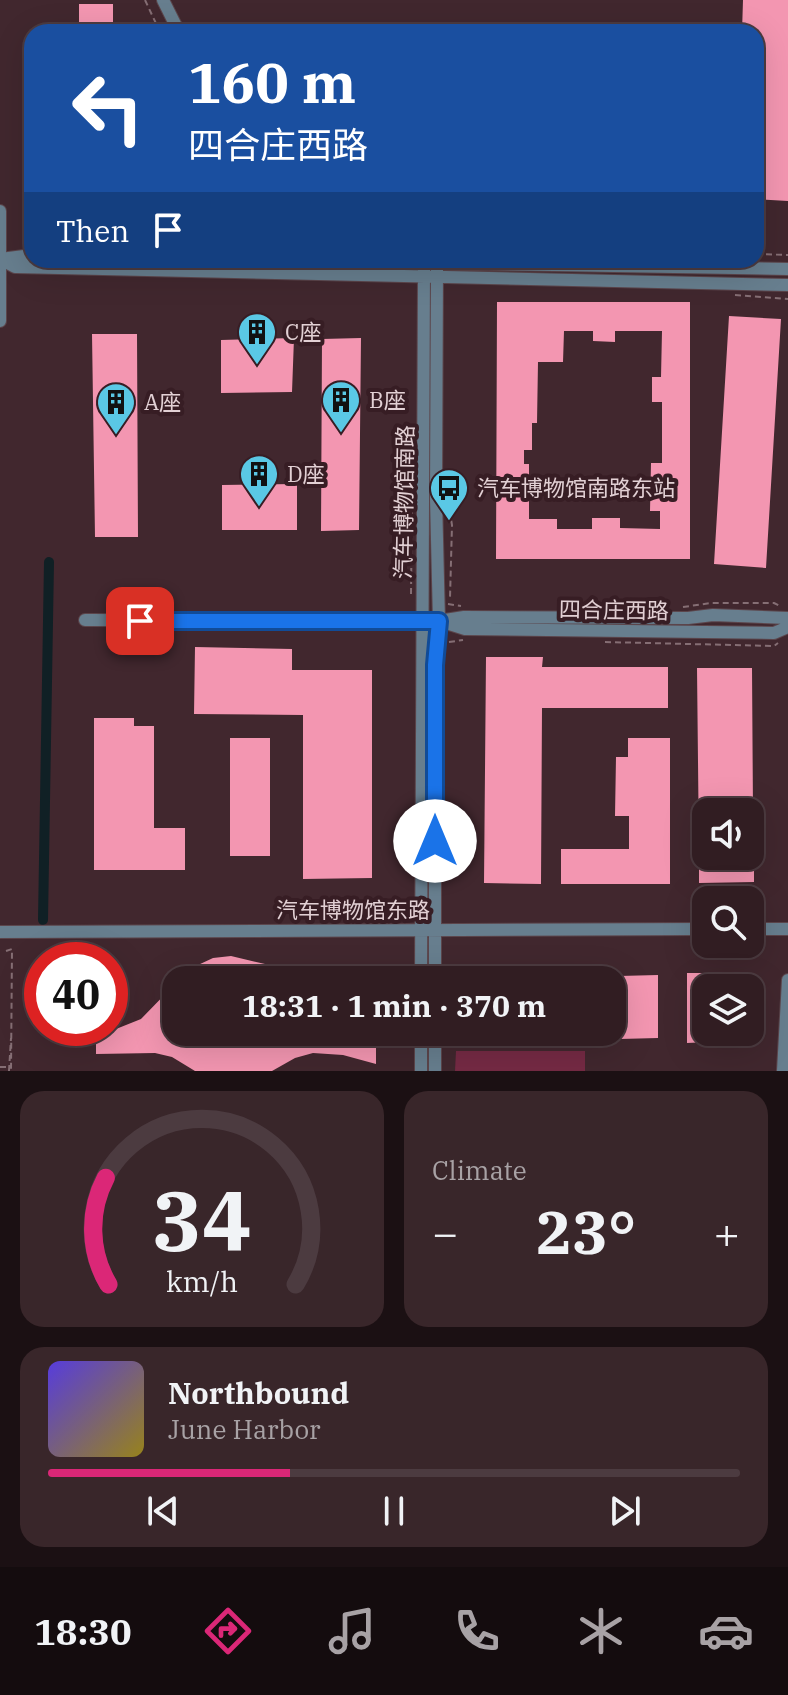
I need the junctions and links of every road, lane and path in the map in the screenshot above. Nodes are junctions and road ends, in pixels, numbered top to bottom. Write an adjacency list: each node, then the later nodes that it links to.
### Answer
1 (145, 0): 3 (path)
2 (160, 0): 4 (street)
3 (156, 24)
4 (172, 24)
5 (0, 211): 9 (street)
6 (764, 254): 7 (path)
7 (788, 255)
8 (24, 256): 9 (street)
9 (0, 259): 10 (street); 16 (street)
10 (24, 267)
11 (356, 268): 14 (street)
12 (394, 268): 14 (street)
13 (788, 269): 14 (street)
14 (430, 270): 15 (street); 23 (street, 汽车博物馆南路); 24 (street, 汽车博物馆南路)
15 (788, 285)
16 (0, 321)
17 (447, 497): 18 (path)
18 (464, 607)
19 (683, 607): 20 (path)
20 (788, 610)
21 (788, 618): 24 (street, 四合庄西路)
22 (85, 620): 23 (street, 四合庄西路)
23 (423, 621): 24 (street, 四合庄西路); 30 (street, 汽车博物馆南路)
24 (439, 621): 25 (street, 四合庄西路); 29 (street, 汽车博物馆南路)
25 (788, 627)
26 (465, 639): 29 (path)
27 (781, 641): 28 (path)
28 (604, 642)
29 (437, 644): 30 (street, 汽车博物馆南路)
30 (429, 929): 31 (street, 汽车博物馆东路); 34 (street, 汽车博物馆东路); 36 (street, 汽车博物馆南路); 37 (street, 汽车博物馆南路)
31 (692, 929)
32 (764, 929): 33 (street)
33 (788, 929)
34 (0, 932)
35 (6, 951): 42 (path)
36 (423, 966)
37 (433, 966)
38 (788, 980): 45 (street)
39 (421, 1046): 43 (street)
40 (435, 1046): 44 (street)
41 (0, 1067): 42 (path)
42 (10, 1070)
43 (421, 1071)
44 (435, 1071)
45 (783, 1071)

